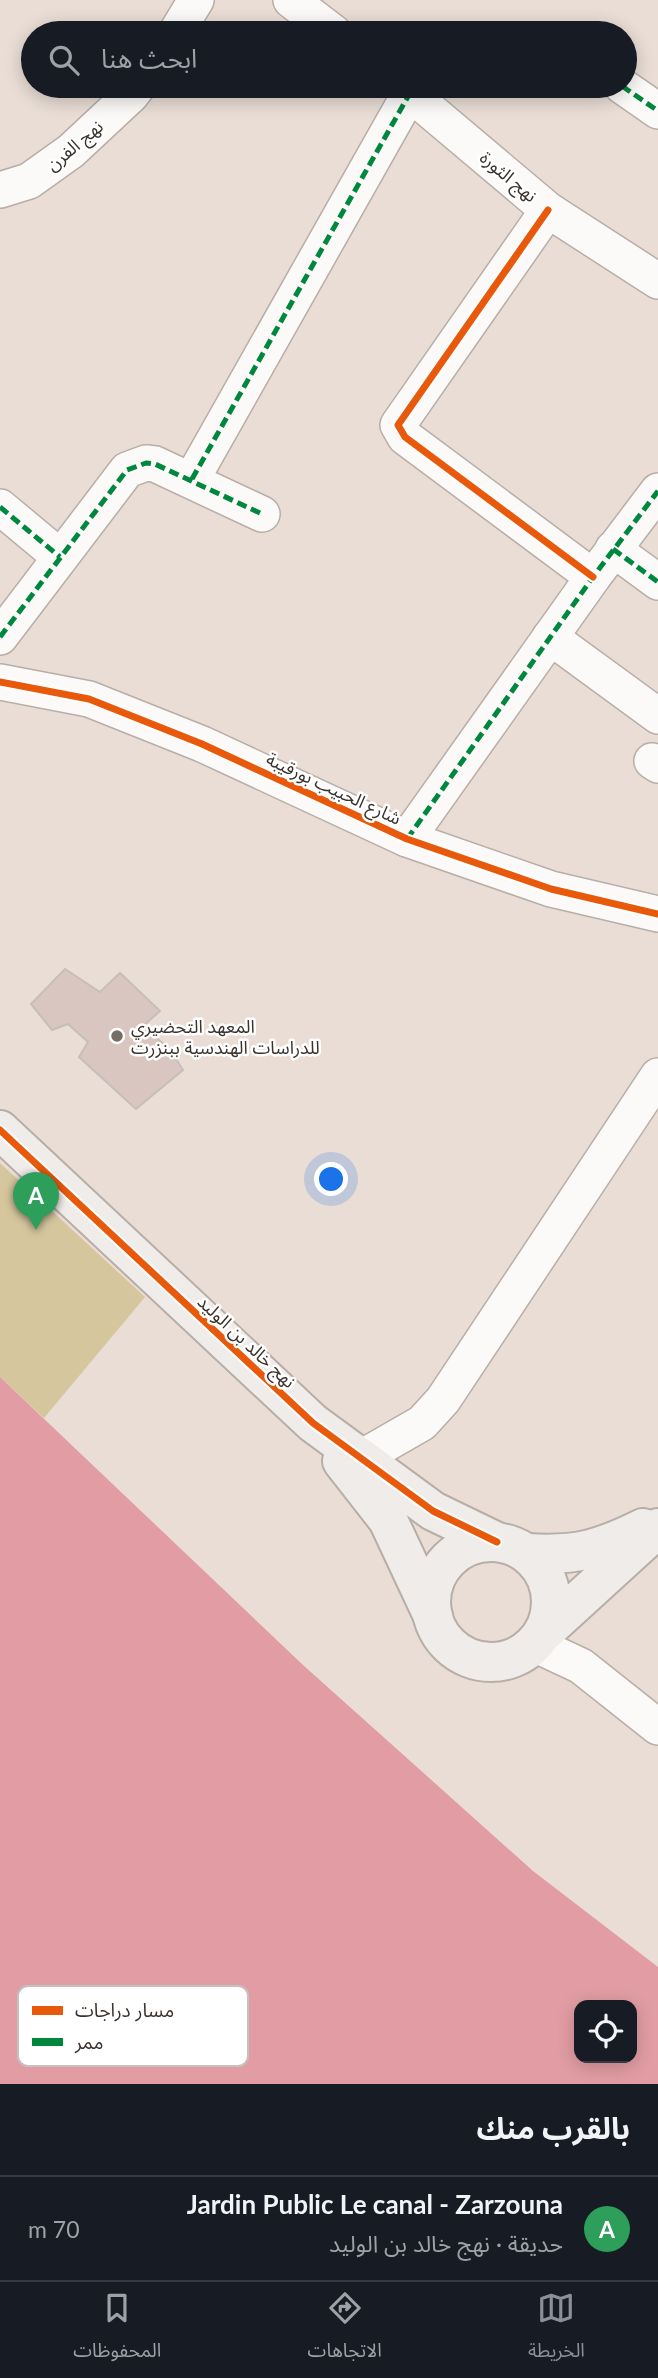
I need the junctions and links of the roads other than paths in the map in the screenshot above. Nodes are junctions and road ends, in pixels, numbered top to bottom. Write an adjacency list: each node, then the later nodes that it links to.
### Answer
1 (196, 0): 3 (street)
2 (291, 0): 4 (street)
3 (183, 21)
4 (318, 21)
5 (637, 96): 9 (street)
6 (128, 98): 10 (street, نهج الفرن)
7 (401, 98): 13 (street)
8 (417, 98): 11 (street, نهج الثورة)
9 (658, 111)
10 (0, 190)
11 (548, 210): 12 (street, نهج الثورة); 19 (street)
12 (658, 281)
13 (192, 480): 16 (street); 18 (street)
14 (658, 491): 17 (street)
15 (0, 507): 18 (street)
16 (262, 514)
17 (613, 549): 19 (street); 20 (street)
18 (60, 557): 21 (street)
19 (593, 577): 22 (street)
20 (658, 582)
21 (0, 637)
22 (550, 637): 24 (street); 25 (street)
23 (0, 681): 25 (street, شارع الحبيب بورقيبة)
24 (658, 716)
25 (407, 839): 26 (street, شارع الحبيب بورقيبة)
26 (658, 914)
27 (658, 1076): 29 (street)
28 (0, 1130): 29 (street, نهج خالد بن الوليد)
29 (355, 1464): 32 (street, نهج خالد بن الوليد); 33 (street, نهج خالد بن الوليد)
30 (658, 1521): 32 (street)
31 (658, 1528): 34 (street)
32 (512, 1548): 33 (street); 34 (street)
33 (433, 1616): 34 (street)
34 (538, 1639): 35 (street)
35 (658, 1727)

